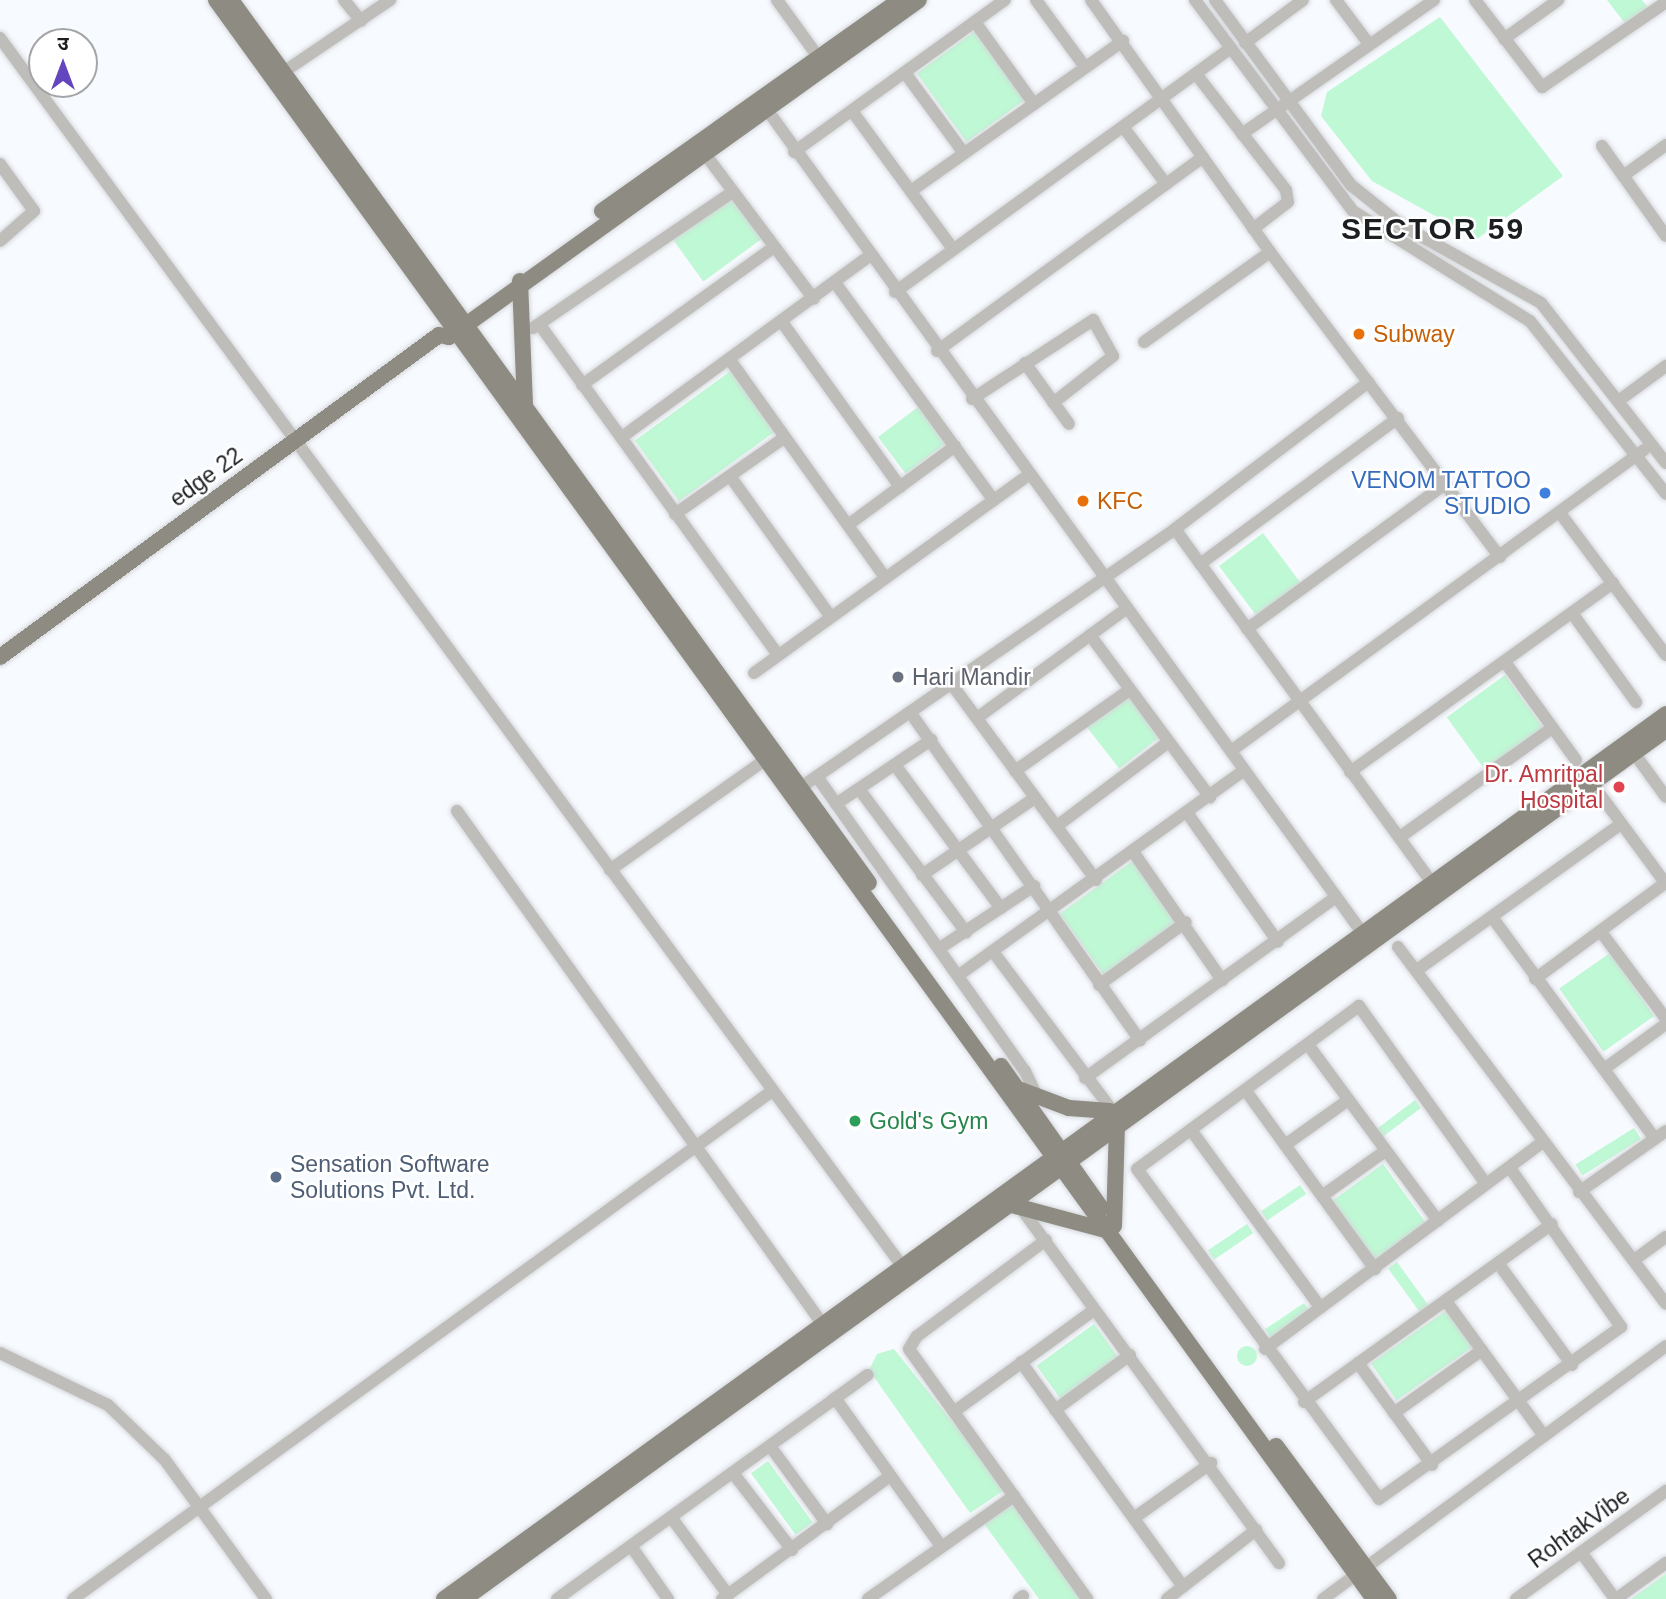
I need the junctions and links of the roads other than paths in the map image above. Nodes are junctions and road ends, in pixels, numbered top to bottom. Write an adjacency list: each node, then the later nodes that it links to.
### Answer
1 (216, 0): 29 (main road)
2 (231, 0): 29 (main road)
3 (344, 0): 19 (street)
4 (390, 0): 19 (street)
5 (777, 0): 27 (street)
6 (900, 0): 27 (main road)
7 (919, 0): 27 (main road)
8 (1005, 0): 20 (street)
9 (1036, 0): 28 (street)
10 (1091, 0): 23 (street)
11 (1195, 0): 26 (street)
12 (1214, 0): 24 (street)
13 (1303, 0): 24 (street)
14 (1336, 0): 25 (street)
15 (1434, 0): 25 (street)
16 (1475, 0): 22 (street)
17 (1558, 0): 22 (street)
18 (1666, 2): 22 (street)
19 (360, 22): 29 (street)
20 (975, 22): 30 (street); 34 (street)
21 (0, 38): 80 (street)
22 (1504, 39)
23 (1123, 41): 28 (street); 32 (street)
24 (1245, 43): 33 (street)
25 (1369, 44): 33 (street)
26 (1230, 49): 31 (street); 35 (street)
27 (823, 64): 36 (main road); 63 (main road)
28 (1085, 67): 34 (street)
29 (277, 72): 63 (main road)
30 (905, 73): 37 (street); 43 (street)
31 (1196, 74): 32 (street); 39 (street)
32 (1163, 100): 38 (street); 45 (street)
33 (1287, 102): 35 (street); 73 (street)
34 (1034, 104): 43 (street)
35 (1275, 110): 39 (street); 83 (street)
36 (768, 111): 42 (street); 44 (main road)
37 (852, 111): 42 (street); 49 (street)
38 (1124, 128): 48 (street); 55 (street)
39 (1242, 134): 51 (street)
40 (1666, 145): 47 (street)
41 (1602, 146): 47 (street)
42 (794, 152): 57 (street)
43 (963, 152): 49 (street)
44 (705, 153): 50 (street); 58 (main road)
45 (1203, 157): 48 (street); 51 (street)
46 (0, 164): 53 (street)
47 (1623, 176): 52 (street)
48 (1166, 184): 66 (street)
49 (911, 191): 55 (street)
50 (732, 192): 54 (street); 64 (street)
51 (1253, 229): 56 (street)
52 (1666, 236)
53 (0, 241)
54 (773, 248): 61 (street); 71 (street)
55 (953, 249): 60 (street)
56 (1269, 252): 65 (street); 70 (street)
57 (868, 257): 59 (street); 60 (street)
58 (520, 281): 63 (main road); 64 (main road)
59 (836, 284): 61 (street); 82 (street)
60 (895, 292): 66 (street)
61 (814, 299): 62 (street)
62 (782, 322): 67 (street); 88 (street)
63 (454, 324): 75 (main road); 80 (main road, edge 22); 123 (main road)
64 (532, 327): 71 (street); 75 (main road)
65 (1144, 342)
66 (937, 351): 72 (street)
67 (730, 360): 78 (street); 79 (street)
68 (1025, 363): 72 (street); 74 (street); 74 (street)
69 (1666, 366): 73 (street)
70 (1369, 382): 76 (street); 94 (street)
71 (582, 385): 78 (street)
72 (972, 399): 86 (street)
73 (1621, 399): 81 (street)
74 (1053, 403): 77 (street)
75 (525, 405): 132 (main road)
76 (1398, 418): 87 (street); 96 (street)
77 (1069, 424)
78 (622, 437): 92 (street)
79 (784, 438): 85 (street); 93 (street)
80 (295, 440): 105 (main road, edge 22); 145 (street)
81 (1652, 443): 83 (street); 84 (street)
82 (955, 446): 88 (street); 90 (street)
83 (1638, 455): 89 (street); 91 (street)
84 (1666, 463)
85 (730, 476): 92 (street); 102 (street)
86 (1027, 476): 90 (street); 97 (street)
87 (1445, 484): 95 (street); 103 (street)
88 (900, 487): 93 (street)
89 (1666, 494)
90 (992, 498): 98 (street)
91 (1560, 513): 95 (street); 99 (street)
92 (675, 514): 106 (street)
93 (848, 525): 98 (street)
94 (1175, 529): 96 (street); 97 (street)
95 (1500, 557): 112 (street)
96 (1200, 564): 103 (street)
97 (1102, 576): 100 (street); 110 (street)
98 (885, 577): 102 (street)
99 (1613, 583): 101 (street); 107 (street)
100 (1126, 609): 104 (street); 121 (street)
101 (1572, 614): 108 (street); 113 (street)
102 (831, 617): 106 (street)
103 (1247, 629): 112 (street)
104 (1090, 635): 111 (street); 116 (street)
105 (2, 651)
106 (778, 655): 109 (street)
107 (1666, 655)
108 (1505, 662): 117 (street); 128 (street)
109 (754, 673)
110 (950, 682): 114 (street); 116 (street)
111 (1128, 691): 120 (street); 126 (street)
112 (1299, 702): 121 (street); 128 (street)
113 (1636, 702)
114 (910, 712): 119 (street); 129 (street)
115 (1666, 714): 148 (main road)
116 (977, 718): 126 (street)
117 (1551, 729): 124 (street); 142 (street)
118 (1666, 730): 122 (main road)
119 (931, 740): 125 (street); 139 (street)
120 (1166, 744): 133 (street); 141 (street)
121 (1231, 751): 127 (street)
122 (1634, 754): 134 (street); 179 (main road)
123 (766, 759): 132 (main road); 145 (street)
124 (1576, 760)
125 (895, 765): 130 (street); 143 (street)
126 (1015, 771): 135 (street)
127 (1243, 771): 133 (street); 151 (street)
128 (1350, 772): 142 (street)
129 (818, 778): 132 (street); 136 (street)
130 (859, 789): 136 (street); 146 (street)
131 (1596, 789): 140 (street)
132 (796, 791): 174 (main road); 186 (main road)
133 (1210, 797): 138 (street)
134 (1666, 797)
135 (1035, 798): 139 (street); 141 (street)
136 (836, 804): 161 (street)
137 (457, 811): 184 (street)
138 (1188, 814): 144 (street); 159 (street)
139 (994, 824): 143 (street); 150 (street)
140 (1621, 824): 149 (street); 154 (street)
141 (1057, 826): 147 (street)
142 (1400, 837): 148 (street)
143 (956, 849): 146 (street); 152 (street)
144 (1134, 853): 147 (street); 155 (street)
145 (610, 870): 175 (street)
146 (922, 875): 157 (street)
147 (1096, 880): 153 (street)
148 (1431, 881): 156 (main road)
149 (1665, 884): 158 (street)
150 (1034, 886): 152 (street); 153 (street)
151 (1335, 898): 156 (street); 159 (street)
152 (1001, 908): 157 (street)
153 (1051, 913): 162 (street); 167 (street)
154 (1492, 917): 163 (street); 165 (street)
155 (1186, 922): 166 (street); 167 (street)
156 (1361, 931): 179 (main road)
157 (966, 932): 161 (street)
158 (1601, 932): 165 (street); 168 (street)
159 (1278, 942): 166 (street)
160 (1398, 947): 163 (street)
161 (940, 948): 164 (street)
162 (994, 953): 164 (street); 173 (street)
163 (1417, 970): 182 (street)
164 (959, 975): 177 (street)
165 (1535, 979): 172 (street)
166 (1222, 980): 170 (street)
167 (1099, 985): 170 (street)
168 (1666, 1019)
169 (1666, 1024): 172 (street)
170 (1140, 1040): 173 (street)
171 (1309, 1046): 176 (street); 178 (street); 188 (street)
172 (1604, 1069): 181 (street)
173 (1085, 1078): 179 (street)
174 (1016, 1086): 177 (main road); 186 (main road)
175 (772, 1091): 184 (street); 198 (street)
176 (1245, 1091): 180 (street); 183 (street)
177 (1038, 1099): 179 (main road)
178 (1348, 1100): 183 (street); 185 (street)
179 (1113, 1115): 186 (main road); 194 (main road)
180 (1191, 1130): 203 (street); 207 (street)
181 (1661, 1135): 189 (street)
182 (1543, 1142): 187 (street); 189 (street)
183 (1285, 1145): 190 (street)
184 (699, 1147): 205 (street); 229 (street)
185 (1385, 1151): 190 (street); 192 (street)
186 (1061, 1158): 191 (main road); 194 (main road); 198 (main road)
187 (1510, 1168): 188 (street); 193 (street)
188 (1486, 1184): 192 (street)
189 (1580, 1192): 197 (street)
190 (1322, 1196): 200 (street)
191 (1015, 1206): 194 (main road); 196 (street); 248 (main road)
192 (1438, 1221): 200 (street)
193 (1552, 1224): 199 (street); 213 (street)
194 (1109, 1228): 240 (main road)
195 (1666, 1237): 197 (street)
196 (1046, 1240): 204 (street); 219 (street)
197 (1634, 1260): 202 (street)
198 (901, 1263): 205 (main road)
199 (1498, 1263): 201 (street); 213 (street)
200 (1375, 1269): 203 (street)
201 (1446, 1301): 208 (street); 212 (street)
202 (1666, 1304)
203 (1321, 1308): 207 (street)
204 (1094, 1310): 210 (street); 211 (street)
205 (821, 1322): 247 (main road)
206 (1666, 1346): 221 (street)
207 (1265, 1349): 216 (street)
208 (1482, 1350): 217 (street); 220 (street)
209 (0, 1353): 229 (street)
210 (1130, 1355): 218 (street); 223 (street)
211 (1021, 1362): 218 (street); 219 (street)
212 (1358, 1363): 216 (street); 220 (street)
213 (1572, 1365): 217 (street)
214 (868, 1375): 215 (street)
215 (835, 1398): 222 (street); 226 (street)
216 (1304, 1402): 224 (street)
217 (1519, 1403): 221 (street); 224 (street)
218 (1055, 1410): 231 (street)
219 (955, 1411): 228 (street)
220 (1394, 1413): 224 (street)
221 (1544, 1436): 240 (street)
222 (770, 1446): 225 (street); 232 (street)
223 (1211, 1463): 231 (street); 233 (street)
224 (1432, 1465)
225 (733, 1473): 230 (street); 236 (street)
226 (891, 1476): 232 (street); 235 (street)
227 (1666, 1491): 237 (street, RohtakVibe)
228 (1013, 1496): 235 (street); 251 (street)
229 (199, 1509): 245 (street); 246 (street)
230 (671, 1517): 234 (street); 244 (street)
231 (1135, 1518): 241 (street)
232 (827, 1524): 236 (street)
233 (1256, 1530): 238 (street); 241 (street)
234 (631, 1546): 243 (street); 249 (street)
235 (941, 1546): 250 (street)
236 (792, 1550): 244 (street)
237 (1581, 1552): 242 (street, RohtakVibe); 257 (street)
238 (1279, 1563)
239 (1666, 1563): 257 (street)
240 (1361, 1571): 253 (street); 254 (main road); 255 (main road)
241 (1183, 1587): 252 (street)
242 (1531, 1595): 256 (street, RohtakVibe)
243 (567, 1596)
244 (725, 1597)
245 (73, 1599)
246 (266, 1599)
247 (443, 1599)
248 (464, 1599)
249 (668, 1599)
250 (868, 1599)
251 (1087, 1599)
252 (1167, 1599)
253 (1324, 1599)
254 (1374, 1599)
255 (1389, 1599)
256 (1516, 1599)
257 (1616, 1599)

